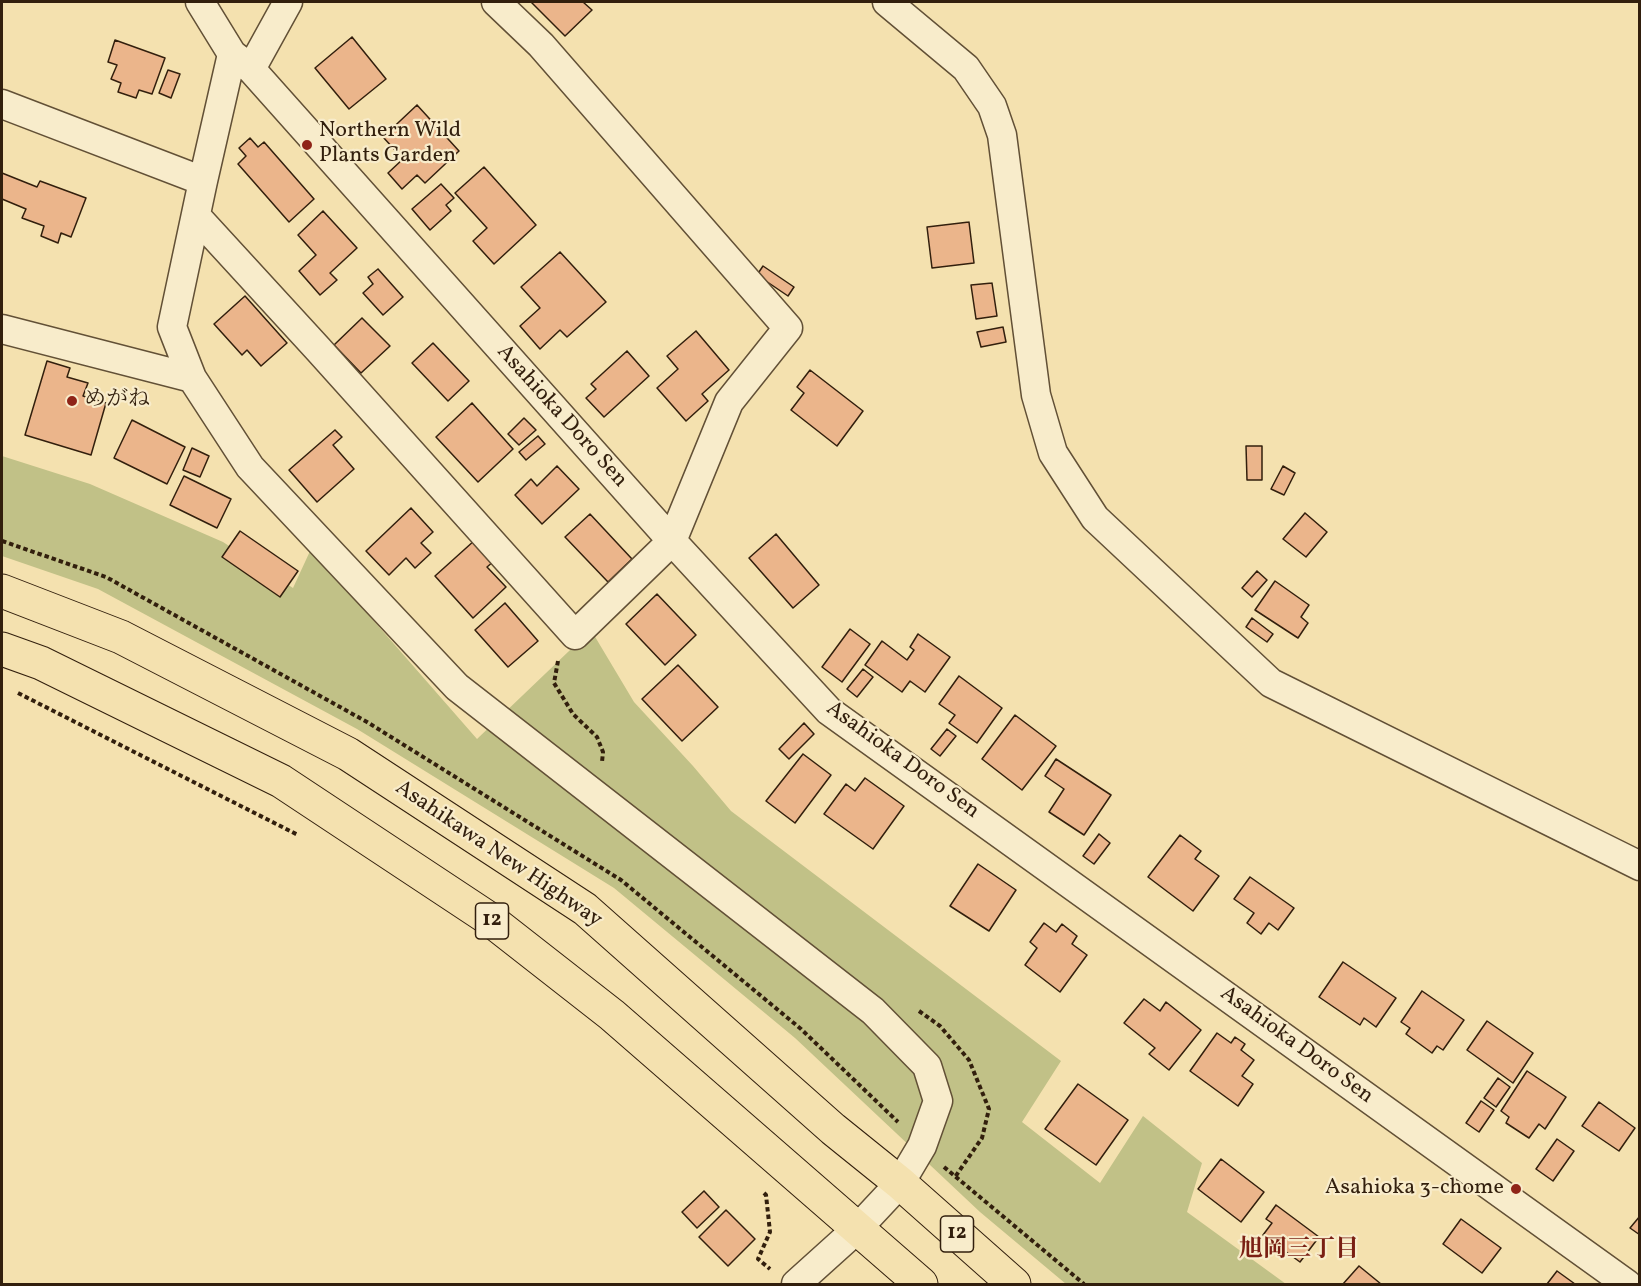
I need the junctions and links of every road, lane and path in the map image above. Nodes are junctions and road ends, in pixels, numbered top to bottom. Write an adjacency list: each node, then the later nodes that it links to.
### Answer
1 (200, 2): 5 (street, Asahioka Doro Sen)
2 (288, 2): 5 (street)
3 (496, 2): 11 (street)
4 (887, 2): 18 (street)
5 (242, 62): 7 (street); 11 (street, Asahioka Doro Sen)
6 (2, 104): 7 (street)
7 (203, 182): 8 (street)
8 (196, 216): 10 (street); 13 (street)
9 (2, 329): 10 (street)
10 (192, 378): 20 (street)
11 (672, 541): 13 (street); 27 (street, Asahioka Doro Sen)
12 (2, 591): 20 (highway, Asahikawa New Highway / 12)
13 (575, 634): 16 (path)
14 (2, 649): 22 (highway, 12)
15 (12, 689): 17 (path)
16 (601, 770)
17 (306, 839)
18 (1640, 866)
19 (955, 1177): 26 (path)
20 (900, 1183): 22 (street); 25 (highway, Asahikawa New Highway / 12)
21 (757, 1187): 23 (path)
22 (857, 1229): 23 (street); 24 (highway, 12)
23 (785, 1278)
24 (921, 1284)
25 (1014, 1284)
26 (1084, 1284)
27 (1628, 1284)

